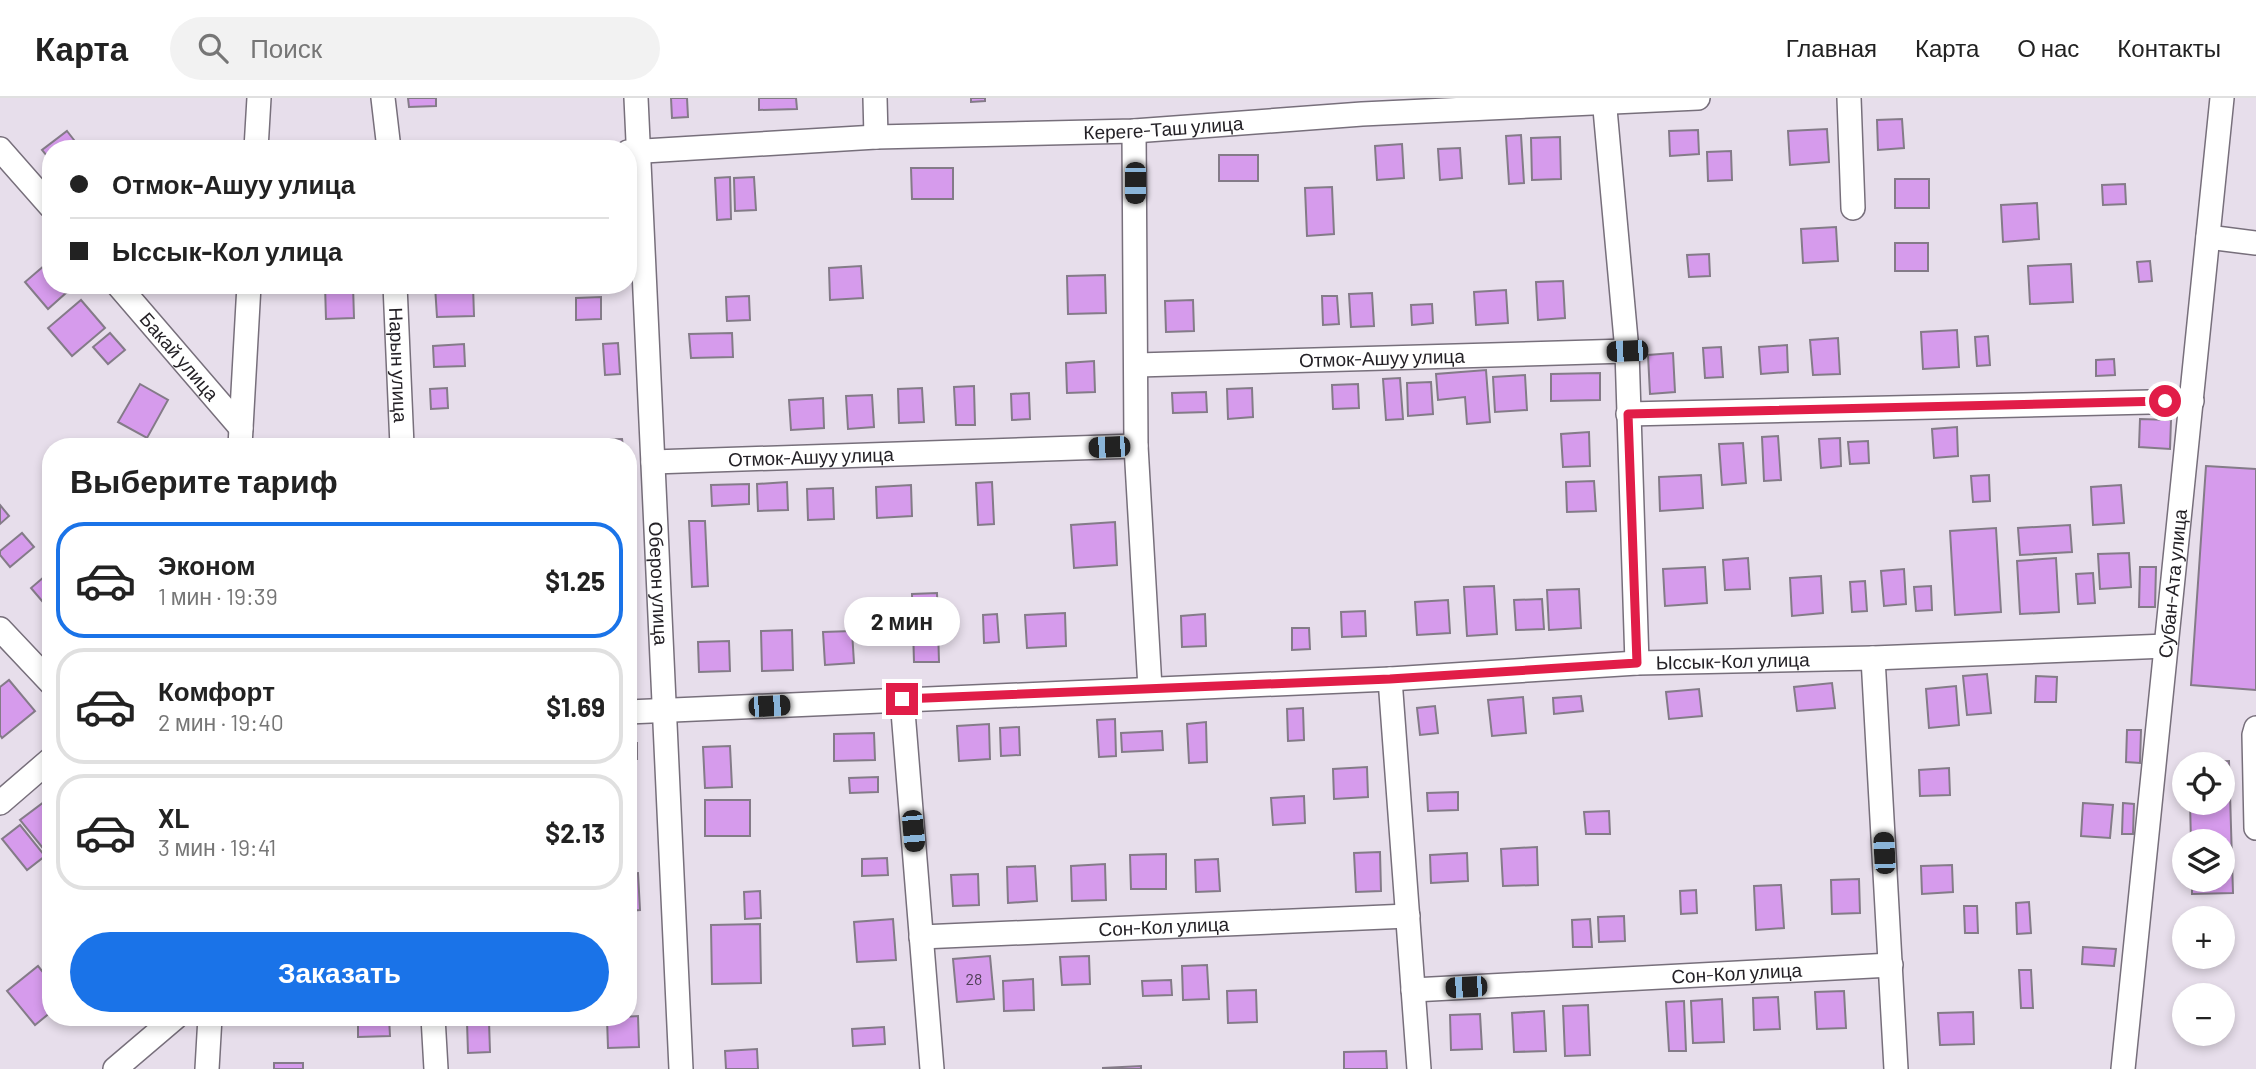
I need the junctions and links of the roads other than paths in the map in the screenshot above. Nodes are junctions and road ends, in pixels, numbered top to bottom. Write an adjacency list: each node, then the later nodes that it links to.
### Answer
1 (258, 98): 12 (street)
2 (383, 98): 13 (street)
3 (636, 98): 14 (street, Оберон улица)
4 (875, 98): 11 (street)
5 (1698, 98): 8 (street, Кереге-Таш улица)
6 (1849, 98): 18 (street)
7 (2222, 98): 20 (street, Субан-Ата улица)
8 (1604, 100): 9 (street, Кереге-Таш улица); 25 (street)
9 (1362, 106): 10 (street, Кереге-Таш улица)
10 (1135, 131): 11 (street, Кереге-Таш улица); 26 (street)
11 (876, 137): 16 (street, Кереге-Таш улица)
12 (256, 140)
13 (388, 140)
14 (634, 140)
15 (0, 149): 17 (street)
16 (637, 152)
17 (42, 197)
18 (1853, 208)
19 (637, 214): 32 (street, Оберон улица)
20 (2208, 237): 21 (street); 27 (street, Субан-Ата улица)
21 (2256, 243)
22 (125, 294): 29 (street, Бакай улица)
23 (249, 294): 29 (street)
24 (395, 294): 30 (street, Нарын улица)
25 (1627, 351): 26 (street, Отмок-Ашуу улица); 28 (street)
26 (1137, 365): 31 (street)
27 (2192, 401): 28 (street); 34 (street, Субан-Ата улица)
28 (1628, 414): 36 (street)
29 (241, 437)
30 (402, 438)
31 (1136, 446): 32 (street, Отмок-Ашуу улица); 39 (street)
32 (653, 462): 41 (street, Оберон улица)
33 (0, 629): 37 (street)
34 (2166, 646): 35 (street, Ыссык-Кол улица); 61 (street, Субан-Ата улица)
35 (1873, 658): 36 (street, Ыссык-Кол улица); 49 (street)
36 (1637, 663): 38 (street, Ыссык-Кол улица)
37 (42, 673)
38 (1390, 679): 39 (street, Ыссык-Кол улица); 47 (street)
39 (1150, 688): 40 (street, Ыссык-Кол улица)
40 (902, 699): 41 (street, Ыссык-Кол улица); 48 (street)
41 (663, 711): 42 (street, Ыссык-Кол улица); 57 (street, Оберон улица)
42 (637, 712)
43 (2256, 728): 46 (street)
44 (42, 767): 45 (street)
45 (0, 803)
46 (2256, 828)
47 (1408, 916): 48 (street, Сон-Кол улица); 50 (street)
48 (922, 937): 58 (street)
49 (1891, 965): 50 (street, Сон-Кол улица); 60 (street)
50 (1413, 990): 59 (street)
51 (165, 1026): 54 (street)
52 (209, 1026): 55 (street)
53 (434, 1026): 56 (street)
54 (115, 1069)
55 (207, 1069)
56 (436, 1069)
57 (681, 1069)
58 (932, 1069)
59 (1419, 1069)
60 (1896, 1069)
61 (2123, 1069)

